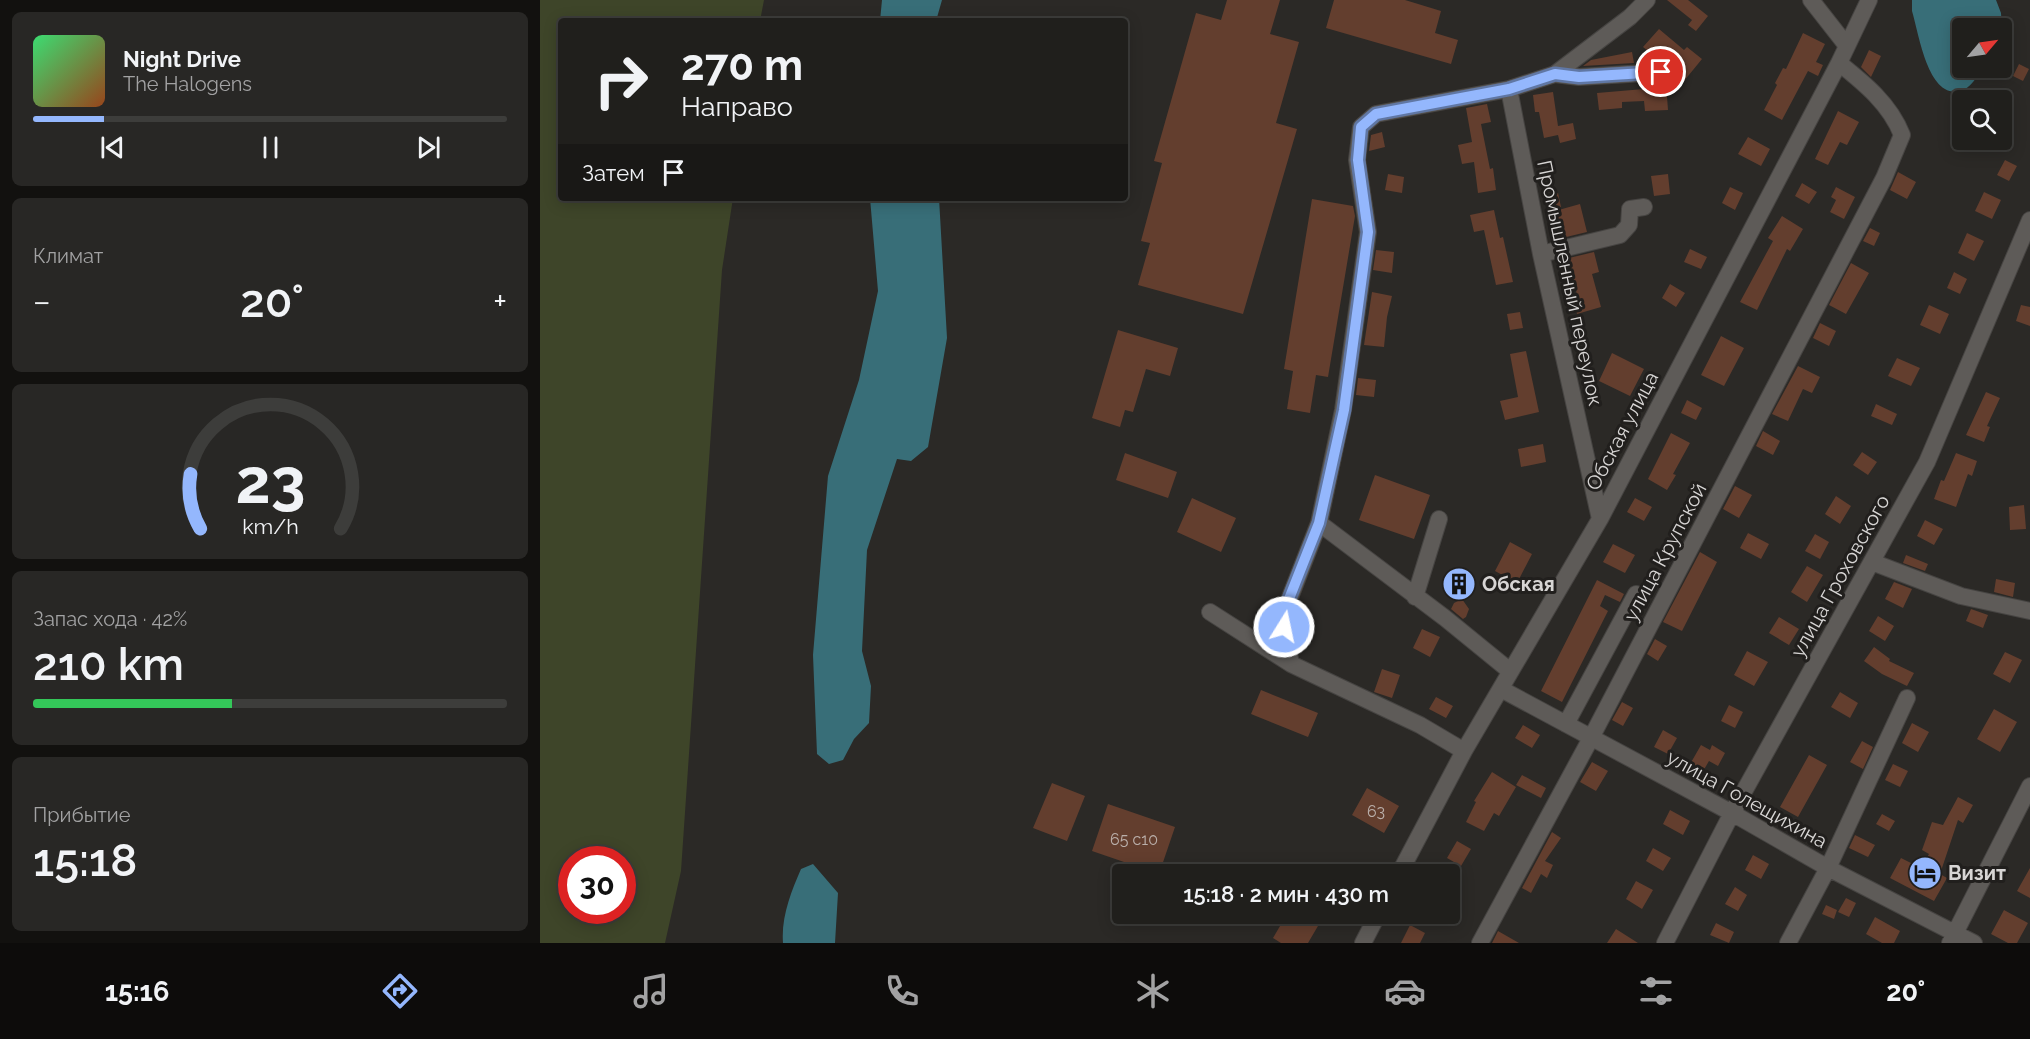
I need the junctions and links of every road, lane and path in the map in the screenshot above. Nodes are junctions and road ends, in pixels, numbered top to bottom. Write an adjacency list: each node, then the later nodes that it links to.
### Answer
1 (1647, 0): 7 (street)
2 (1811, 0): 4 (street)
3 (1869, 0): 4 (street, Обская улица)
4 (1847, 46): 5 (street, Обская улица)
5 (1839, 63): 13 (street, Обская улица); 25 (street, улица Крупской)
6 (1661, 72): 7 (street)
7 (1555, 74): 8 (street)
8 (1509, 89): 11 (street, Промышленный переулок); 14 (street)
9 (1644, 207): 11 (street)
10 (2030, 220): 15 (street, улица Гроховского)
11 (1541, 254): 13 (street, Промышленный переулок)
12 (1439, 519): 17 (street)
13 (1600, 519): 21 (street, Обская улица)
14 (1319, 523): 17 (street); 20 (street)
15 (1872, 562): 18 (street); 28 (street, улица Гроховского)
16 (1636, 594): 24 (street)
17 (1415, 597): 21 (street)
18 (2030, 611)
19 (1210, 612): 20 (street)
20 (1291, 664): 26 (street)
21 (1510, 671): 22 (street, Обская улица)
22 (1501, 689): 24 (street, улица Голещихина); 26 (street, Обская улица)
23 (1907, 698): 30 (street)
24 (1566, 724): 25 (street, улица Голещихина)
25 (1591, 738): 28 (street, улица Голещихина); 34 (street, улица Крупской)
26 (1464, 752): 29 (street, Обская улица)
27 (2030, 786): 32 (street)
28 (1732, 813): 30 (street, улица Голещихина); 35 (street, улица Гроховского)
29 (1404, 864)
30 (1828, 868): 32 (street, улица Голещихина); 36 (street)
31 (1373, 924): 33 (street)
32 (1953, 938): 37 (street, улица Голещихина)
33 (1365, 942)
34 (1480, 943)
35 (1665, 943)
36 (1788, 943)
37 (1974, 943)

